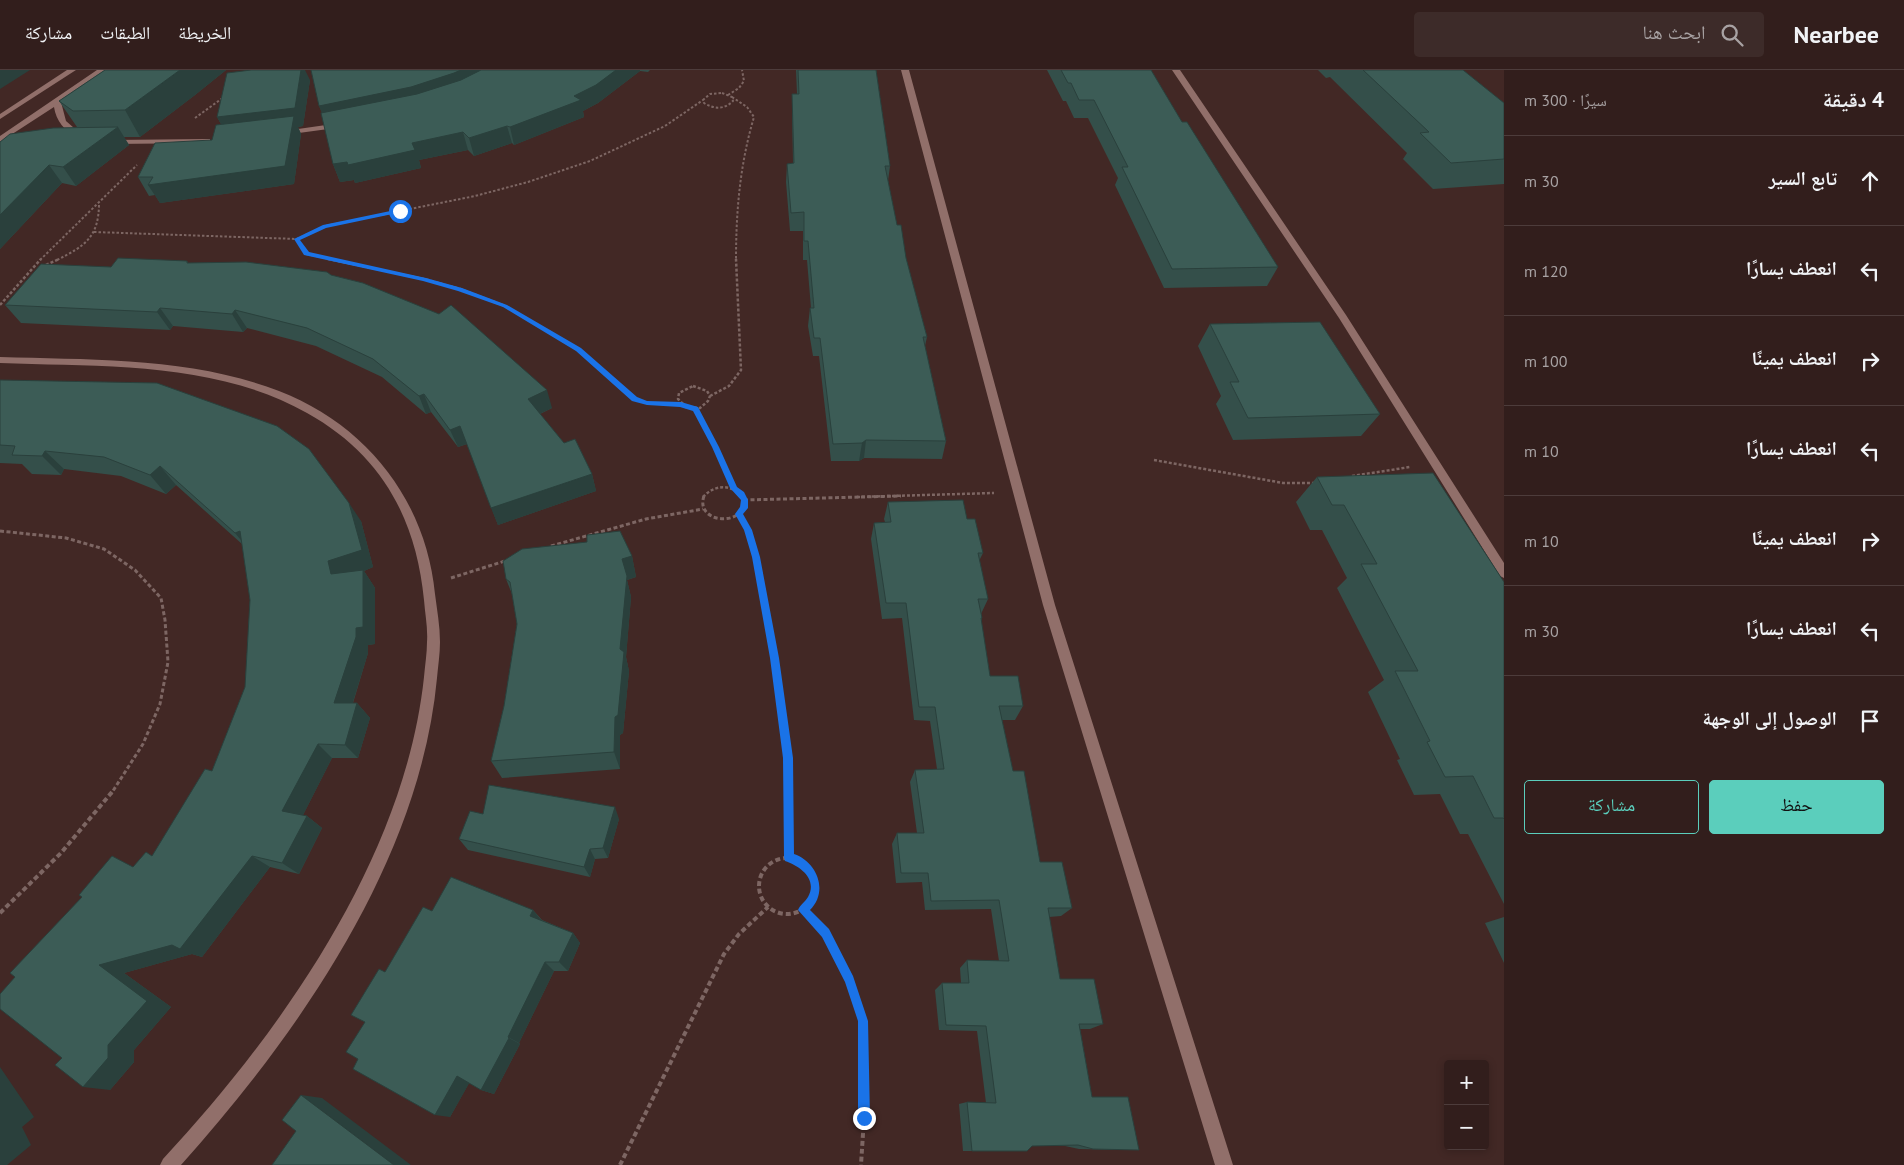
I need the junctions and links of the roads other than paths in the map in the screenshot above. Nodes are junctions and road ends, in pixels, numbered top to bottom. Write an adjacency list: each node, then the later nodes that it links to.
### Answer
1 (72, 70): 6 (street)
2 (102, 70): 5 (street)
3 (905, 70): 16 (street)
4 (1176, 70): 14 (street)
5 (57, 100): 9 (street); 11 (street)
6 (0, 117)
7 (346, 124): 8 (street)
8 (276, 134)
9 (0, 140)
10 (215, 140): 12 (street)
11 (72, 142)
12 (103, 142)
13 (0, 360): 15 (street)
14 (1504, 573)
15 (169, 1165)
16 (1224, 1165)

